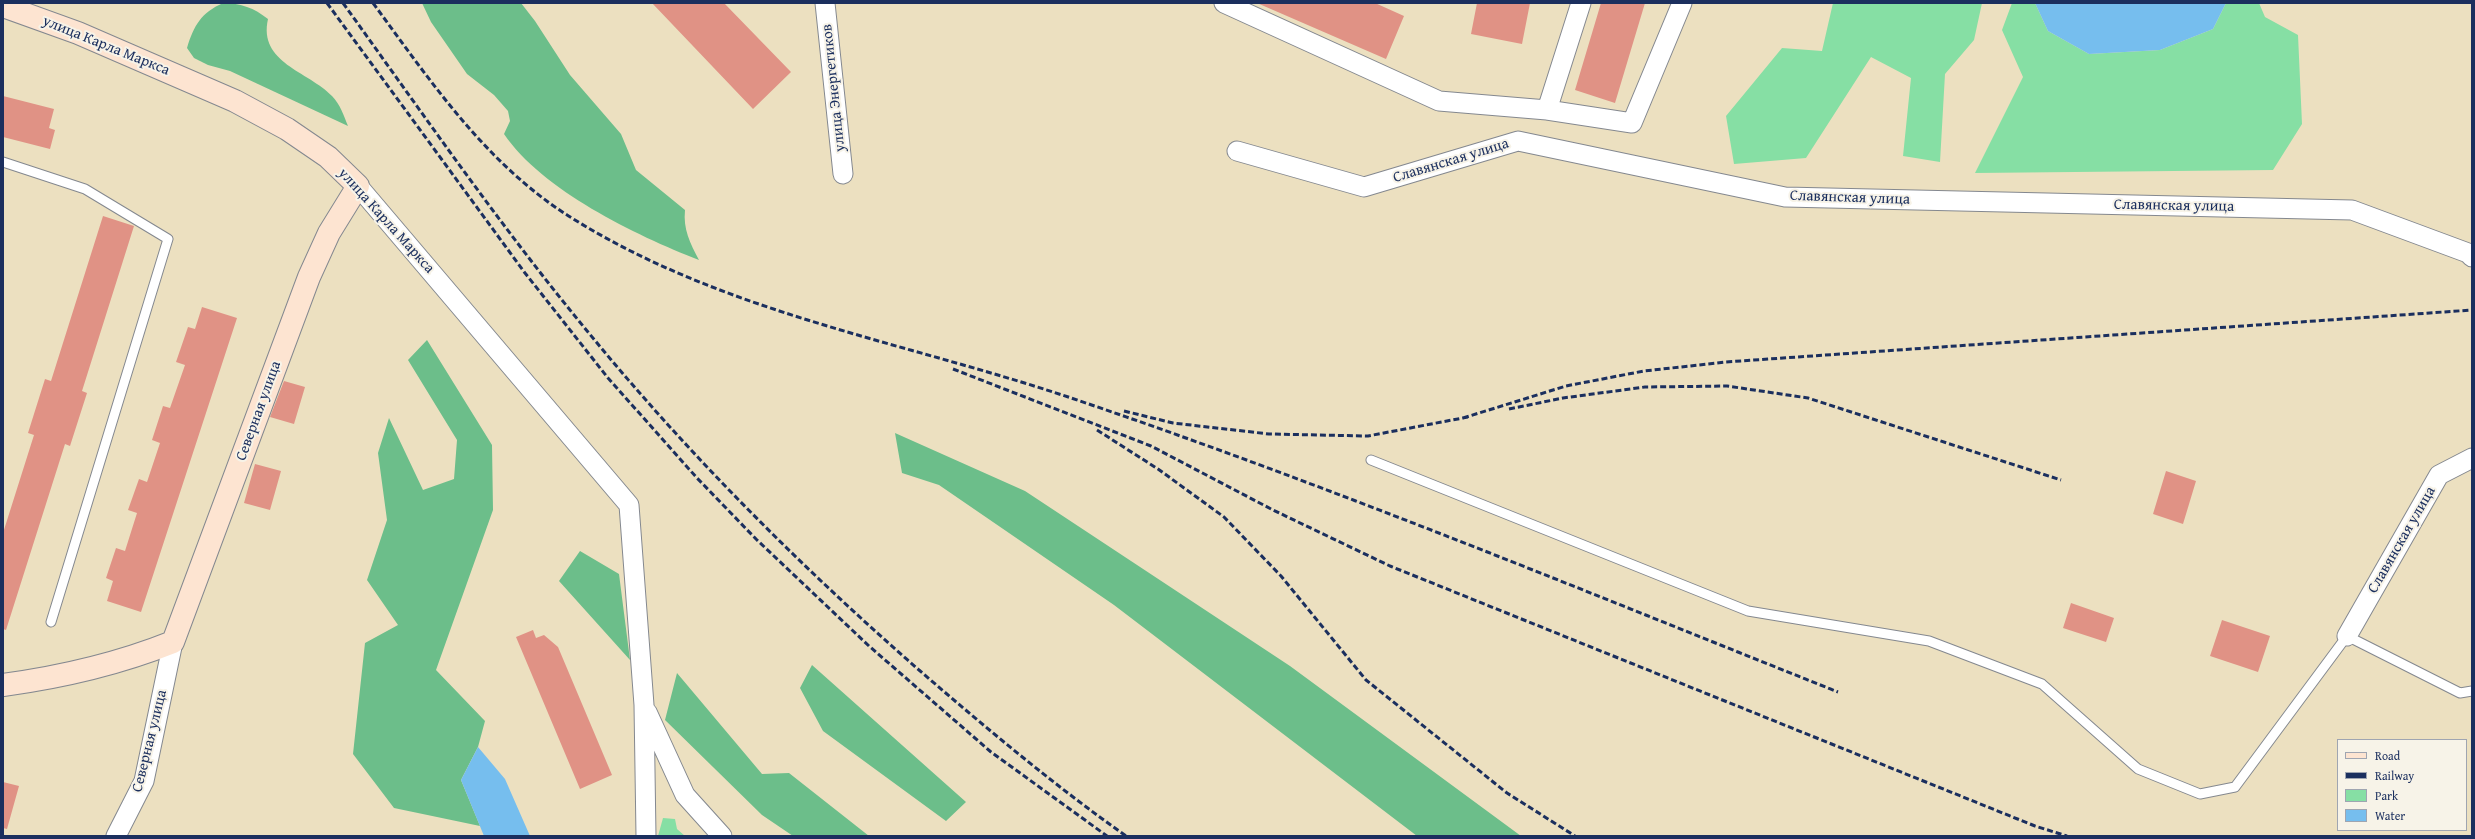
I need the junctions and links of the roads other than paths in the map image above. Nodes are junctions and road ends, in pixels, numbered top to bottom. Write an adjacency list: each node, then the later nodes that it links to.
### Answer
1 (825, 3): 9 (street, улица Энергетиков)
2 (1224, 3): 6 (street)
3 (1581, 3): 6 (street)
4 (1682, 3): 6 (street)
5 (3, 6): 10 (street, улица Карла Маркса)
6 (1548, 110)
7 (1237, 151): 11 (street, Славянская улица)
8 (3, 162): 14 (lane)
9 (843, 174)
10 (358, 186): 16 (street, Северная улица); 19 (street, улица Карла Маркса)
11 (2472, 257)
12 (2472, 458): 15 (street, Славянская улица)
13 (1371, 460): 15 (lane)
14 (51, 622)
15 (2347, 636): 18 (lane)
16 (173, 642): 17 (street); 20 (street, Северная улица)
17 (3, 685)
18 (2472, 691)
19 (644, 705): 21 (street); 22 (street)
20 (116, 836)
21 (646, 836)
22 (722, 836)

